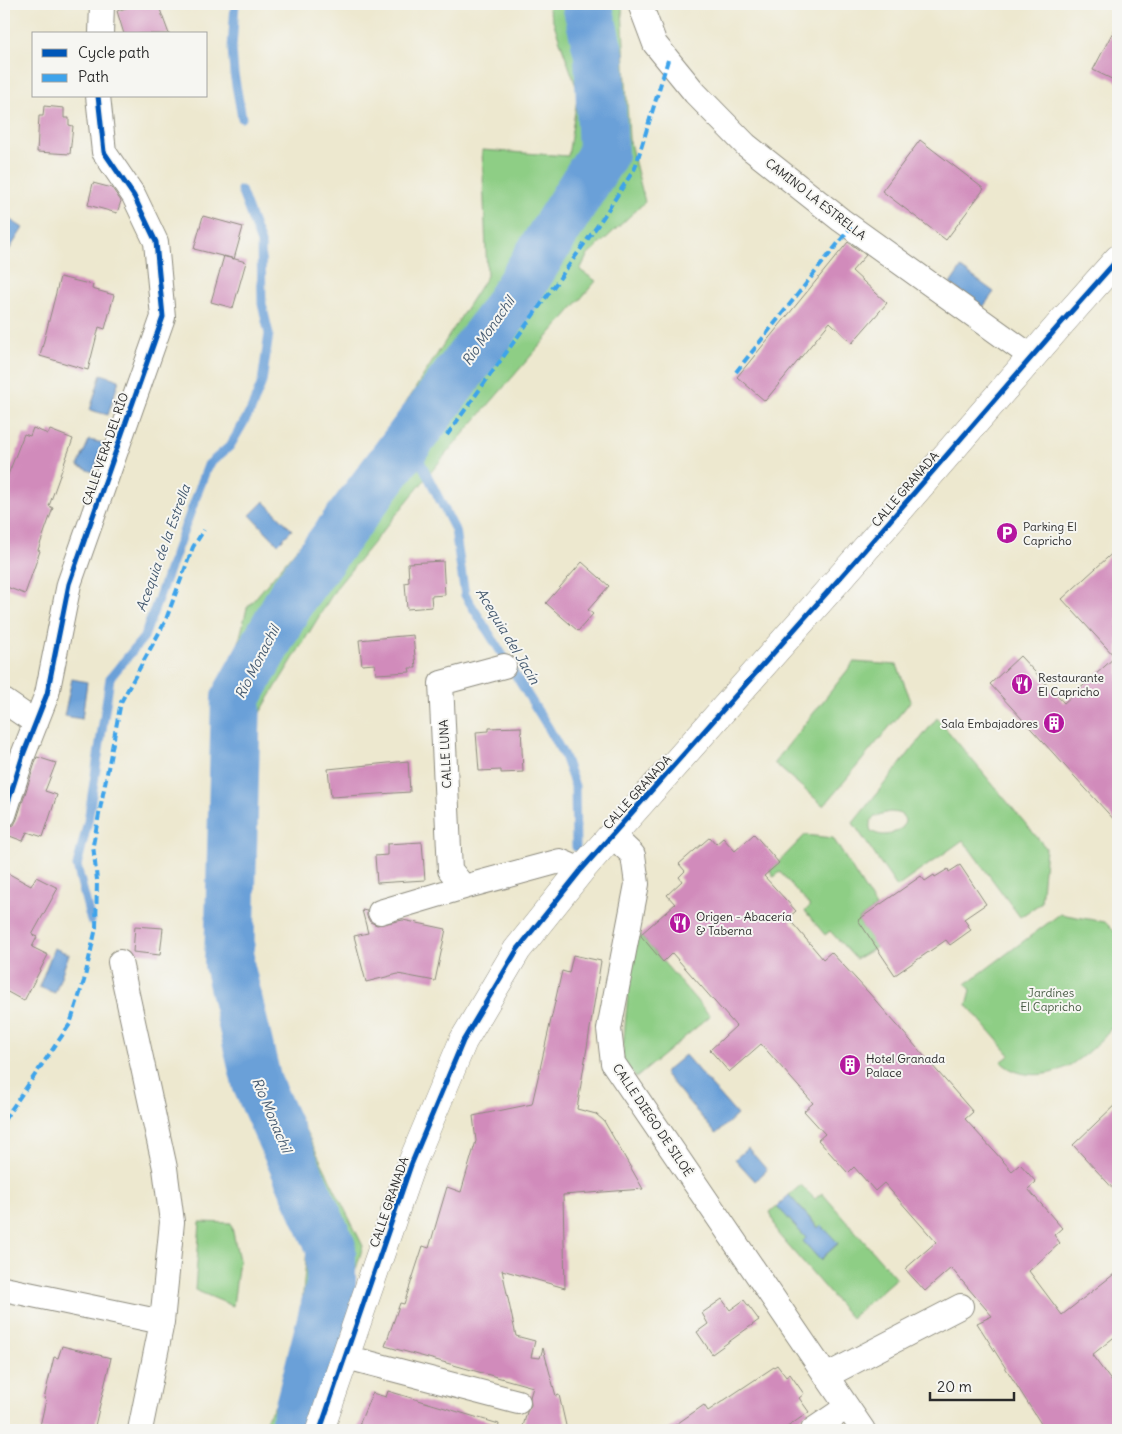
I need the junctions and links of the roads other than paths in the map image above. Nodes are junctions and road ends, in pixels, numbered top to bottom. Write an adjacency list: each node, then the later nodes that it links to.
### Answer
1 (102, 4): 3 (street)
2 (640, 4): 6 (street, CAMINO LA ESTRELLA)
3 (101, 32)
4 (98, 98): 9 (street, CALLE VERA DEL RÍO)
5 (1118, 259): 6 (street, CALLE GRANADA)
6 (1032, 357): 11 (street, CALLE GRANADA)
7 (504, 666): 13 (street, CALLE LUNA)
8 (4, 701): 9 (street)
9 (36, 723): 10 (street, CALLE VERA DEL RÍO)
10 (4, 815)
11 (612, 835): 12 (street, CALLE GRANADA); 20 (street, CALLE DIEGO DE SILOÉ)
12 (581, 870): 13 (street); 19 (street, CALLE GRANADA)
13 (464, 887): 14 (street)
14 (380, 912)
15 (120, 962): 18 (street)
16 (4, 1289): 18 (street)
17 (961, 1306): 20 (street)
18 (162, 1322): 23 (street)
19 (346, 1357): 21 (street); 24 (street, CALLE GRANADA)
20 (826, 1376): 22 (street, CALLE DIEGO DE SILOÉ)
21 (518, 1402)
22 (847, 1407): 25 (street); 26 (street, CALLE DIEGO DE SILOÉ)
23 (140, 1430)
24 (320, 1430)
25 (814, 1430)
26 (863, 1430)

